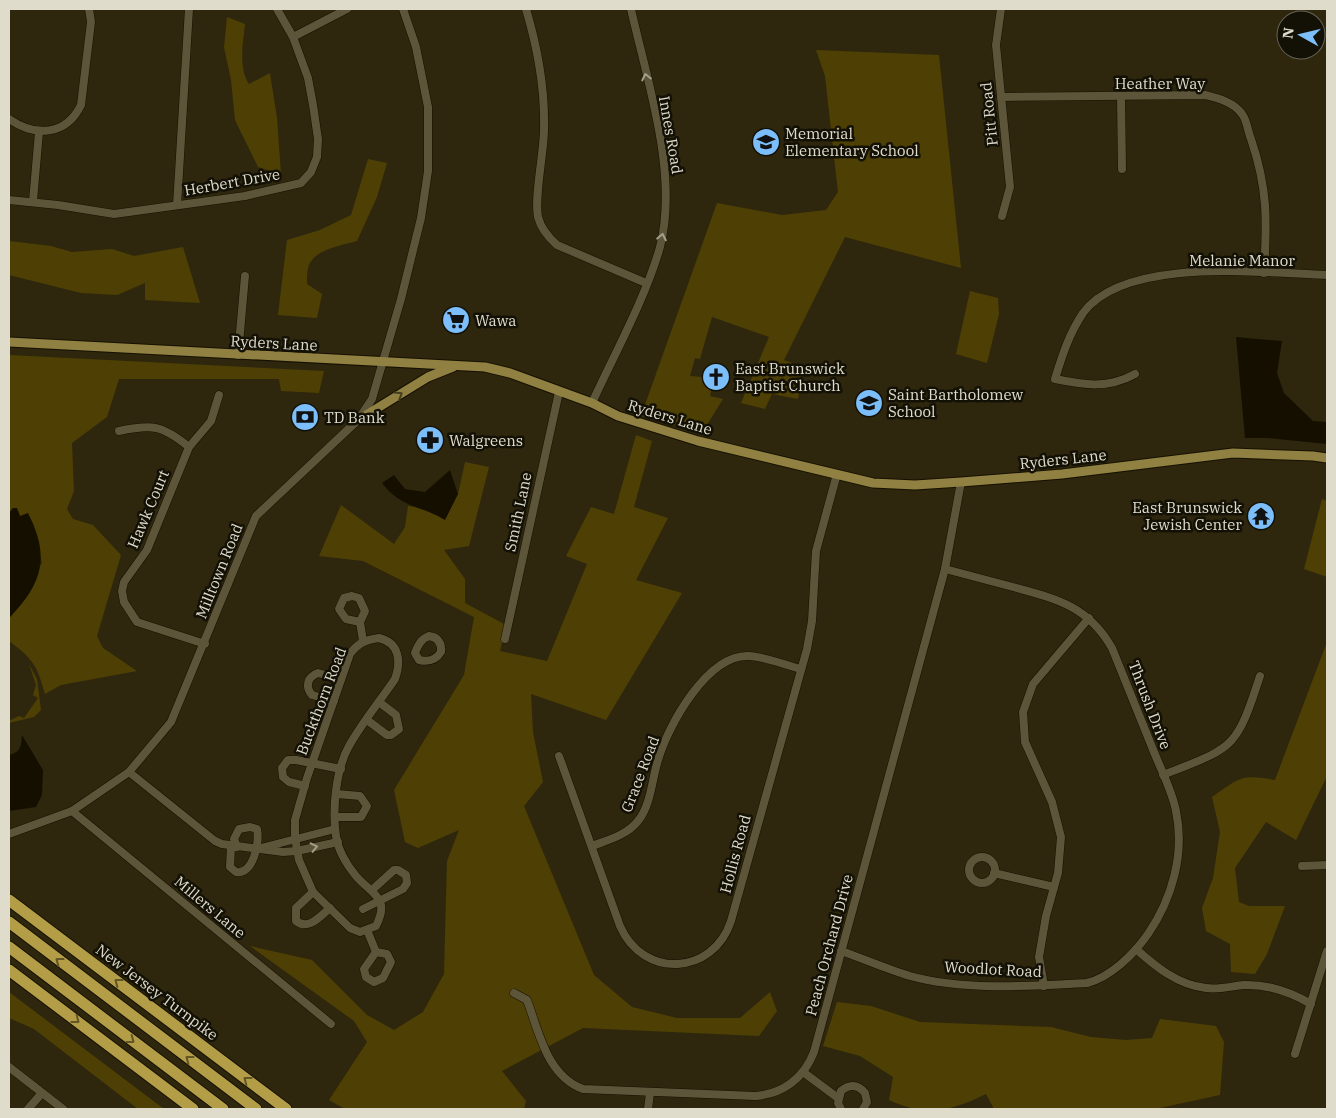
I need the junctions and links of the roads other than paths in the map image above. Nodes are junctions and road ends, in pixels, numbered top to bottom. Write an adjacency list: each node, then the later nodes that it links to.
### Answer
1 (90, 9): 13 (street)
2 (189, 9): 17 (street, Herbert Drive)
3 (277, 9): 9 (street, Herbert Drive)
4 (347, 9): 9 (street)
5 (403, 9): 25 (street, Milltown Road)
6 (526, 9): 22 (street)
7 (631, 9): 22 (street, Innes Road, one-way to 7)
8 (1001, 9): 11 (street, Pitt Road)
9 (293, 37): 17 (street, Herbert Drive)
10 (1121, 96): 11 (street, Heather Way); 14 (street); 19 (street, Heather Way)
11 (1001, 97): 18 (street, Pitt Road)
12 (9, 119): 13 (street)
13 (39, 132): 16 (street)
14 (1122, 169)
15 (9, 200): 16 (street)
16 (33, 201): 17 (street)
17 (178, 205)
18 (1002, 216)
19 (1264, 273): 20 (street, Melanie Manor); 27 (street, Melanie Manor)
20 (1327, 275)
21 (245, 276): 24 (street)
22 (646, 283): 30 (street, Innes Road)
23 (9, 342): 24 (main road, Ryders Lane)
24 (238, 355): 25 (main road, Ryders Lane)
25 (383, 360): 26 (main road, Ryders Lane); 31 (street, Milltown Road)
26 (456, 366): 28 (main road, Ryders Lane); 31 (main road, one-way to 26)
27 (1134, 374)
28 (559, 392): 30 (main road, Ryders Lane); 40 (street, Smith Lane)
29 (219, 396): 33 (street, Hawk Court)
30 (592, 403): 35 (main road, Ryders Lane)
31 (358, 420): 42 (street, Milltown Road)
32 (119, 431): 33 (street)
33 (189, 446): 42 (street, Hawk Court)
34 (1327, 458): 36 (main road, Ryders Lane)
35 (837, 474): 36 (main road, Ryders Lane); 45 (street, Hollis Road)
36 (961, 482): 37 (street, Peach Orchard Drive)
37 (945, 569): 38 (street, Thrush Drive); 82 (street, Peach Orchard Drive)
38 (1089, 618): 55 (street, Thrush Drive); 71 (street)
39 (360, 622): 41 (street)
40 (505, 639)
41 (363, 642): 44 (street, Buckthorn Road); 47 (street, Buckthorn Road)
42 (205, 644): 54 (street, Milltown Road)
43 (416, 656): 44 (street)
44 (400, 660): 49 (street)
45 (801, 669): 65 (street, Grace Road); 65 (street, Hollis Road)
46 (1260, 676): 55 (street)
47 (341, 679): 48 (street, Buckthorn Road); 48 (street)
48 (334, 701): 52 (street, Buckthorn Road)
49 (380, 702): 50 (street); 50 (street)
50 (366, 720): 53 (street)
51 (560, 756): 65 (street, Hollis Road)
52 (312, 763): 53 (street); 56 (street, Buckthorn Road); 56 (street)
53 (341, 769): 57 (street)
54 (129, 772): 58 (street, Milltown Road); 64 (street)
55 (1162, 775): 81 (street, Thrush Drive)
56 (305, 786): 62 (street, Buckthorn Road)
57 (337, 794): 59 (street); 59 (street)
58 (72, 811): 61 (street, Milltown Road); 89 (street, Millers Lane)
59 (335, 816): 60 (street)
60 (335, 829): 62 (street); 63 (street)
61 (9, 834)
62 (295, 838): 66 (street); 67 (street, Buckthorn Road)
63 (338, 842): 67 (street, one-way to 63); 72 (street)
64 (234, 846): 66 (street); 66 (street); 66 (street)
65 (592, 846)
66 (256, 849): 67 (street)
67 (297, 852): 73 (street, Buckthorn Road)
68 (1327, 865): 69 (street)
69 (1302, 866)
70 (994, 873): 71 (street)
71 (1054, 887): 86 (street)
72 (372, 890): 75 (street); 75 (street)
73 (313, 892): 76 (street, Buckthorn Road); 76 (street)
74 (9, 900): 101 (highway, New Jersey Turnpike, one-way to 74)
75 (380, 900): 77 (street); 79 (street)
76 (330, 908): 79 (street, Buckthorn Road)
77 (363, 909)
78 (9, 922): 100 (highway, one-way to 78)
79 (368, 930): 84 (street)
80 (9, 947): 99 (highway, one-way to 99)
81 (1136, 949): 86 (street, Woodlot Road); 88 (street)
82 (841, 951): 86 (street, Woodlot Road); 92 (street, Peach Orchard Drive)
83 (1327, 951): 88 (street)
84 (376, 952)
85 (9, 970): 98 (highway, one-way to 98)
86 (1044, 986)
87 (514, 993): 94 (street, Peach Orchard Drive)
88 (1311, 1004): 90 (street)
89 (331, 1024)
90 (1295, 1054)
91 (9, 1067): 93 (street)
92 (803, 1072): 94 (street, Peach Orchard Drive); 95 (street)
93 (42, 1093): 96 (street); 97 (street)
94 (650, 1093): 102 (street)
95 (838, 1098): 103 (street); 104 (street)
96 (28, 1109)
97 (63, 1109)
98 (193, 1109)
99 (223, 1109)
100 (256, 1109)
101 (286, 1109)
102 (648, 1109)
103 (841, 1109)
104 (863, 1109)

